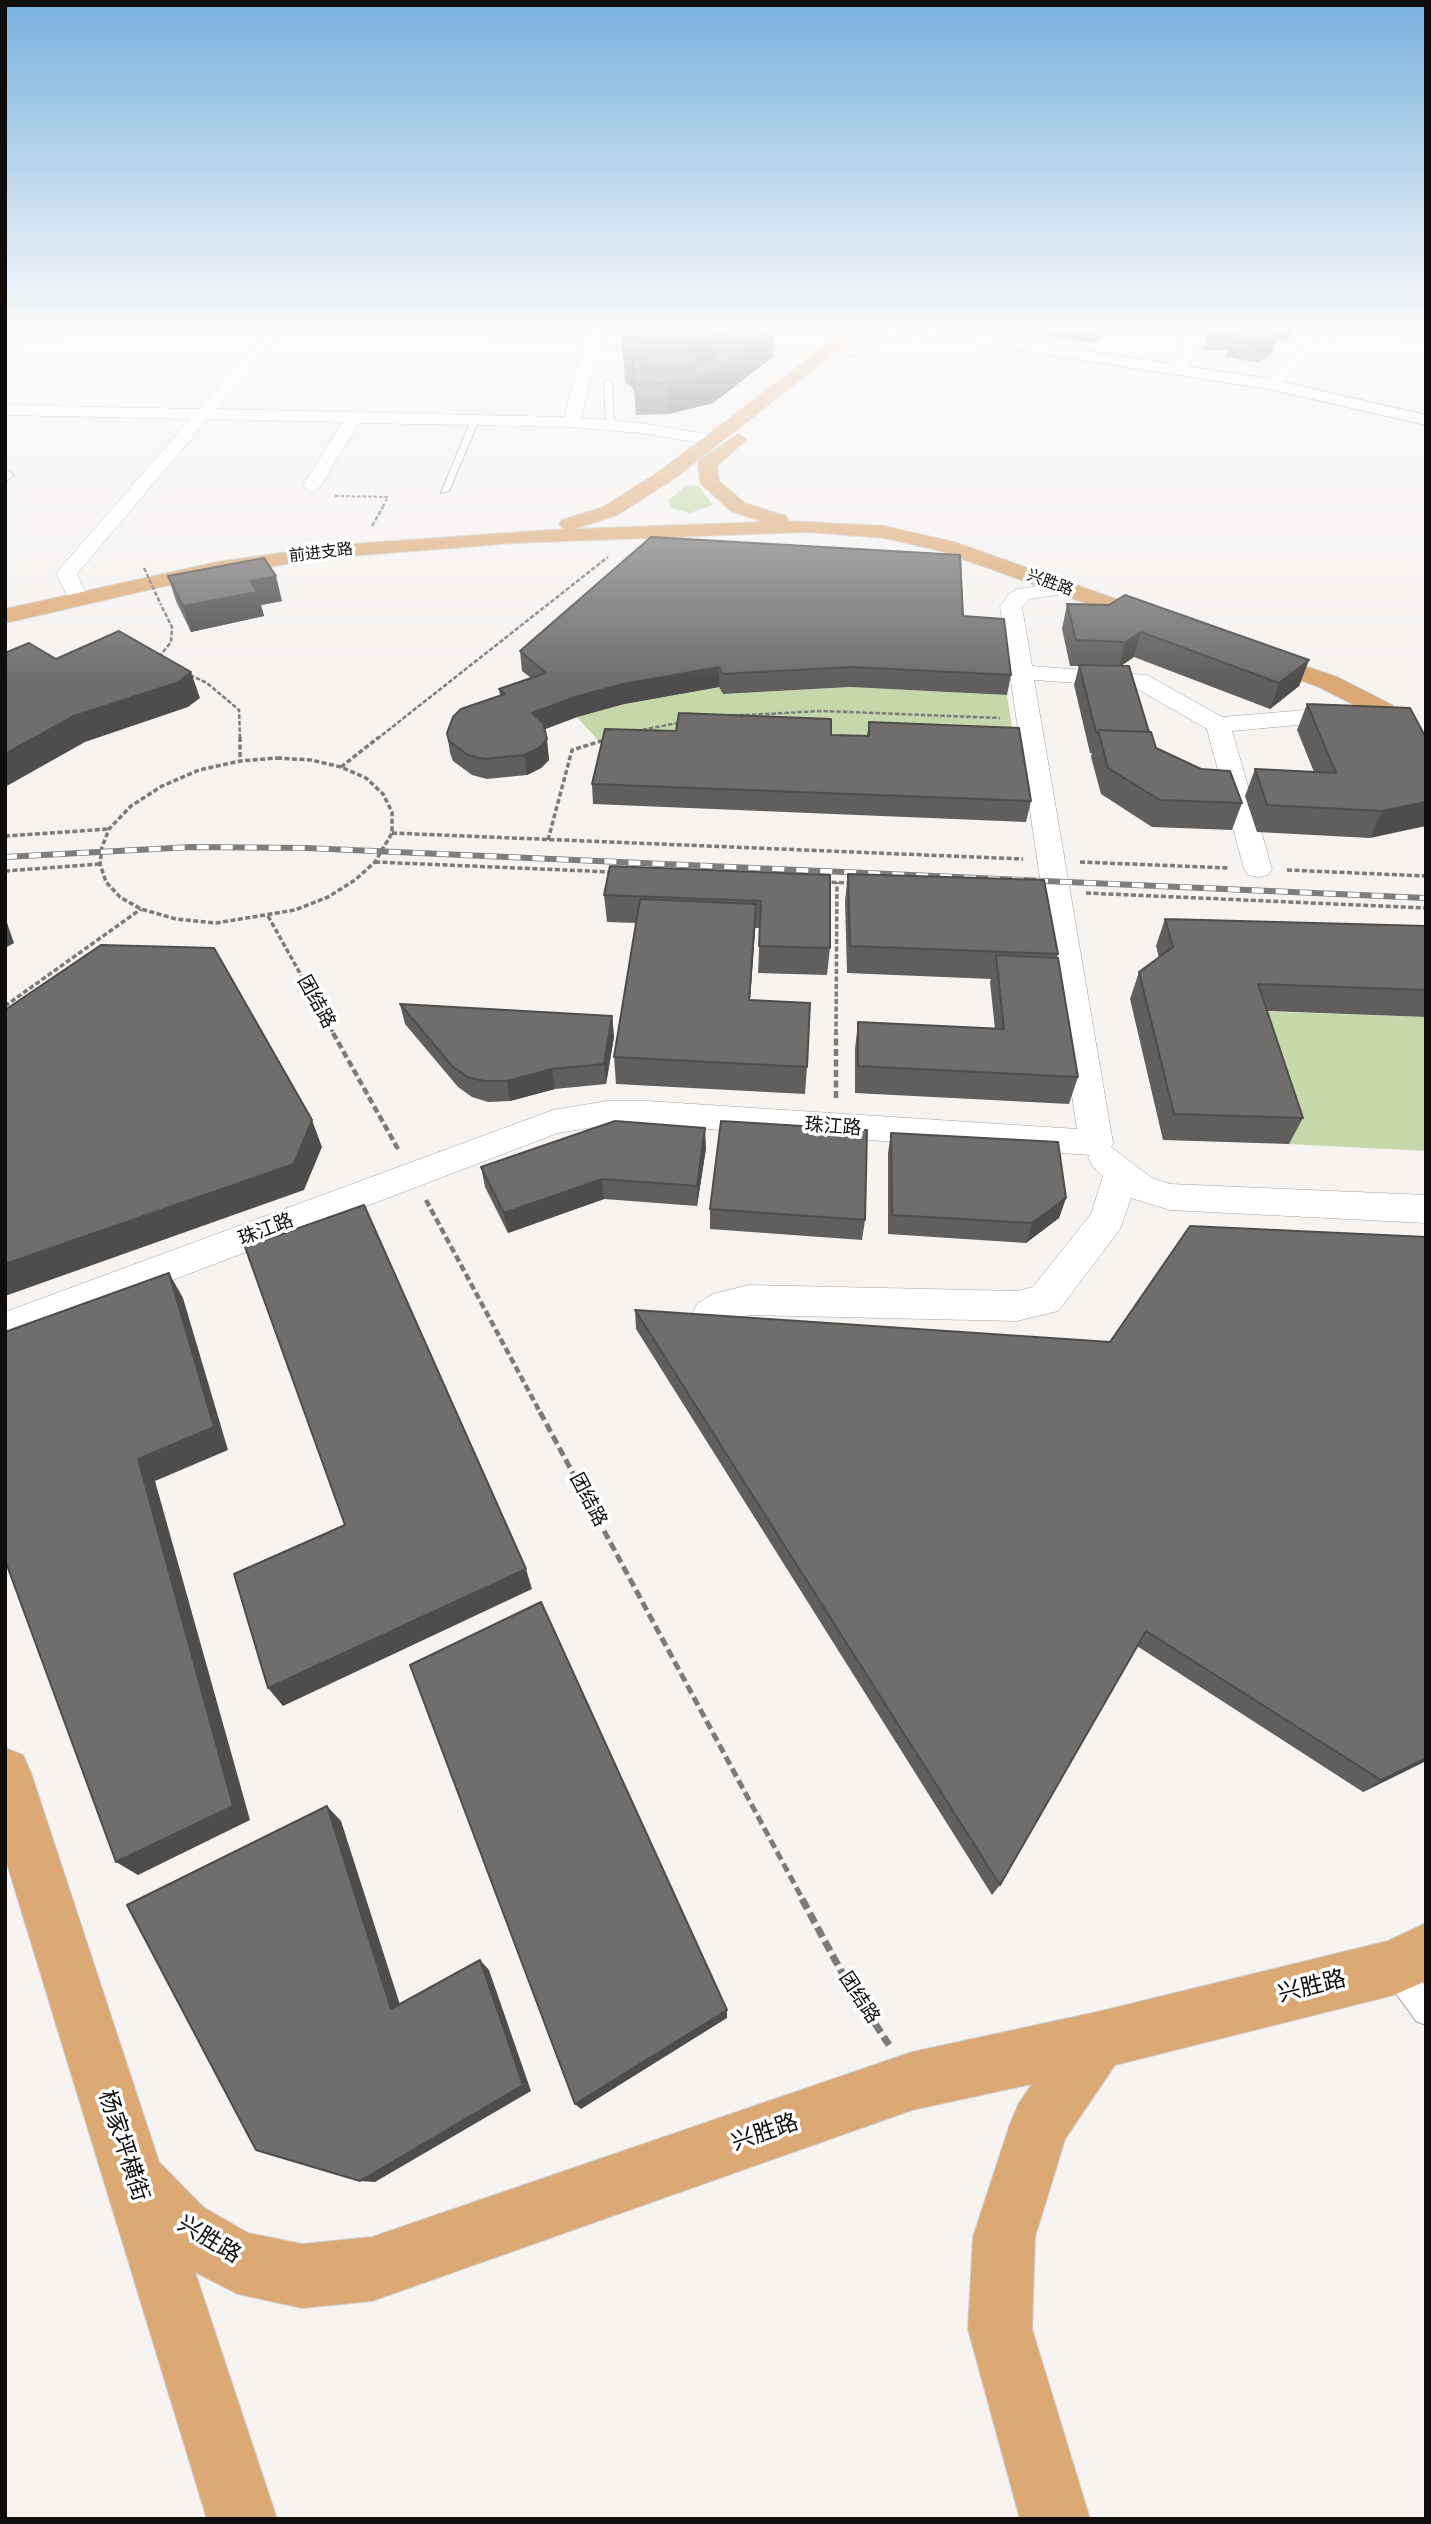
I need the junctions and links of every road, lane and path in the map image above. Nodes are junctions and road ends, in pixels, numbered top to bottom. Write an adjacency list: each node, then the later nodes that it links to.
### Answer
1 (175, 446): 19 (street)
2 (336, 446): 9 (street)
3 (464, 446): 11 (lane)
4 (705, 446): 7 (main road)
5 (729, 446): 10 (main road)
6 (5, 471): 8 (lane)
7 (667, 475): 10 (main road); 16 (main road)
8 (5, 479)
9 (312, 486)
10 (716, 490): 13 (main road)
11 (444, 491)
12 (335, 496): 14 (path)
13 (807, 526): 15 (main road, 兴胜路); 18 (main road, 兴胜路)
14 (371, 527)
15 (643, 532): 16 (main road, 前进支路); 35 (path)
16 (514, 537): 19 (main road, 前进支路)
17 (144, 568): 23 (path, bridge)
18 (1065, 589): 21 (main road, 兴胜路); 24 (street)
19 (77, 598): 20 (main road, 前进支路)
20 (5, 616)
21 (1184, 631)
22 (1236, 649): 26 (main road)
23 (167, 664)
24 (1022, 673): 28 (street); 30 (street)
25 (187, 674): 34 (path)
26 (1383, 710): 30 (street); 33 (main road)
27 (723, 716): 28 (path)
28 (1029, 719): 40 (street)
29 (684, 721): 31 (path)
30 (1218, 725): 43 (street)
31 (633, 732)
32 (610, 738): 39 (path)
33 (1426, 750)
34 (240, 761): 35 (path); 36 (path)
35 (341, 767): 37 (path)
36 (109, 829): 38 (path); 42 (path)
37 (392, 833): 39 (path); 41 (path)
38 (5, 836)
39 (548, 840): 40 (path)
40 (1052, 861): 43 (path); 50 (street)
41 (376, 862): 45 (path); 53 (path)
42 (100, 864): 44 (path); 52 (path)
43 (1258, 869): 46 (path)
44 (5, 871)
45 (620, 873)
46 (1426, 876)
47 (824, 882): 48 (path)
48 (837, 882): 49 (path); 55 (path)
49 (851, 883)
50 (1057, 892): 51 (path); 56 (street)
51 (1426, 908)
52 (141, 909): 53 (path); 54 (path)
53 (268, 916): 58 (path, 团结路)
54 (5, 1006)
55 (836, 1127): 56 (street, 珠江路); 58 (street, 珠江路)
56 (1096, 1143): 57 (street)
57 (1121, 1173): 59 (street); 61 (street)
58 (413, 1175): 60 (street, 珠江路); 66 (path, 团结路)
59 (1426, 1209)
60 (5, 1328)
61 (702, 1333)
62 (5, 1773): 67 (main road, 杨家坪横街)
63 (1410, 1959): 64 (lane); 65 (main road, 兴胜路)
64 (1426, 2011)
65 (1097, 2041): 66 (main road, 兴胜路); 69 (main road)
66 (912, 2081): 67 (main road, 兴胜路)
67 (133, 2179): 68 (main road, 杨家坪横街)
68 (242, 2519)
69 (1055, 2519)

